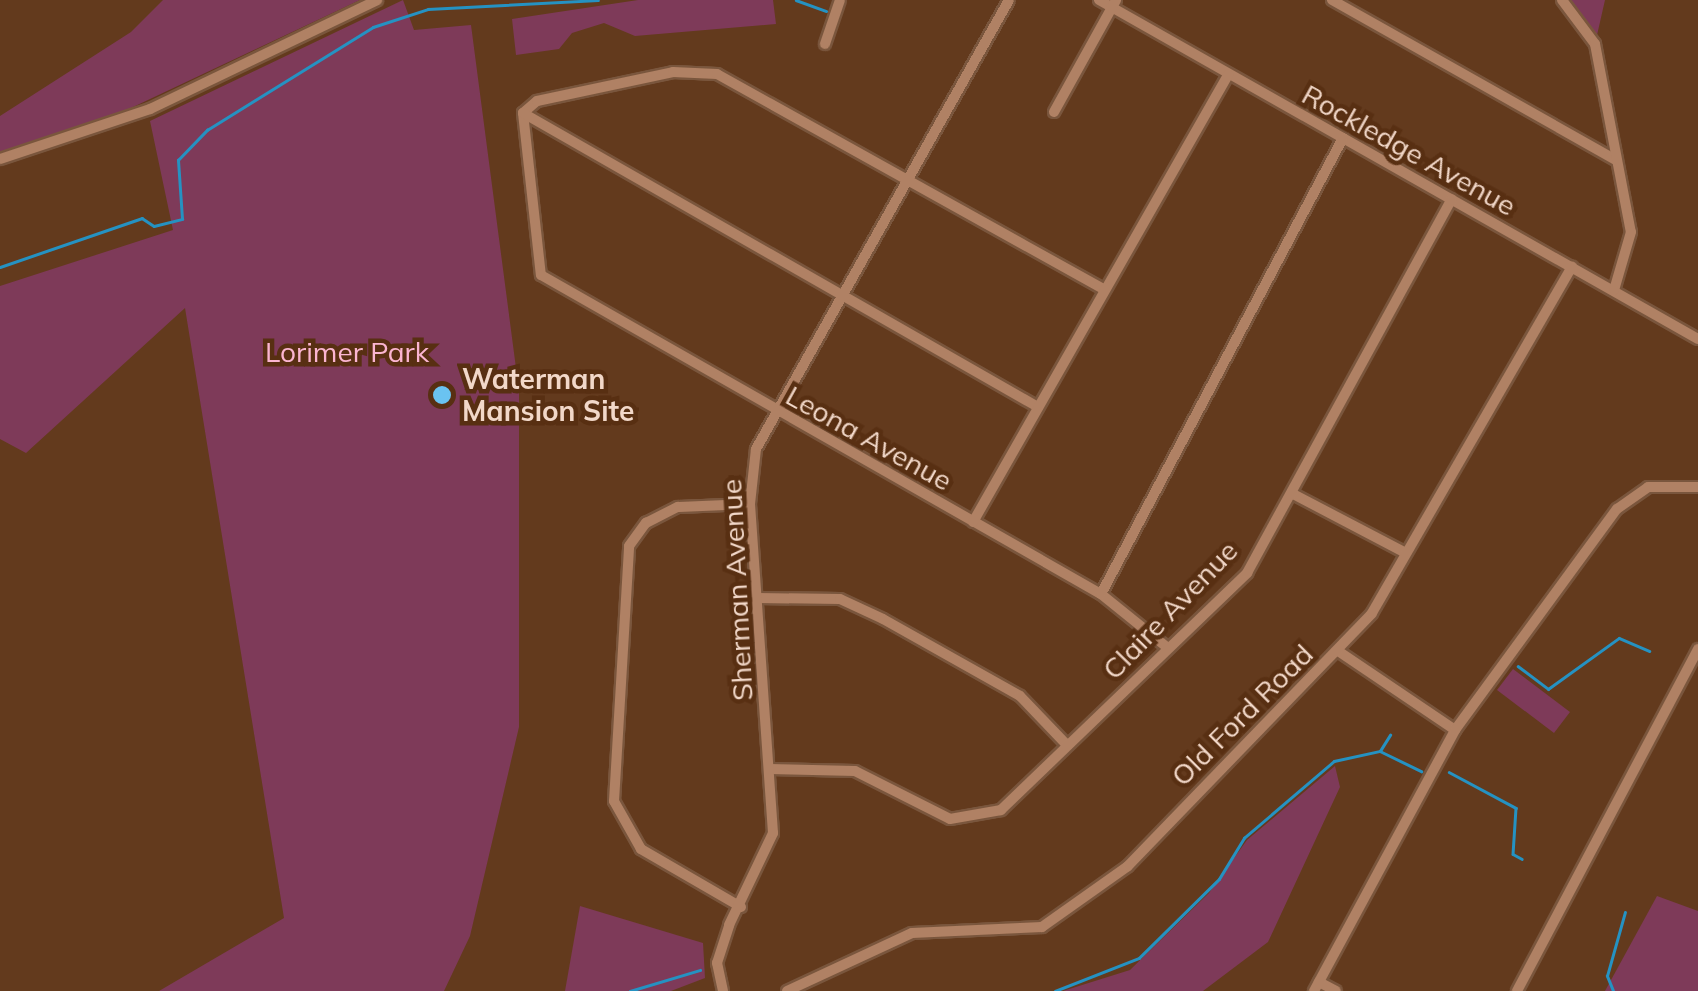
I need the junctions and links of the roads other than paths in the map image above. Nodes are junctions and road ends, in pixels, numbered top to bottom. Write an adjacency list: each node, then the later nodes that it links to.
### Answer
1 (377, 0): 13 (street)
2 (840, 0): 8 (street)
3 (1009, 0): 15 (street, Sherman Avenue)
4 (1099, 0): 7 (street, Rockledge Avenue)
5 (1332, 0): 14 (street)
6 (1562, 0): 14 (street)
7 (1114, 4): 9 (street, Rockledge Avenue); 10 (street)
8 (825, 44)
9 (1228, 75): 12 (street, Rockledge Avenue); 18 (street)
10 (1054, 112)
11 (523, 113): 15 (street); 20 (street); 23 (street, Leona Avenue)
12 (1343, 138): 16 (street, Rockledge Avenue); 29 (street)
13 (0, 159)
14 (1616, 160): 19 (street)
15 (910, 178): 18 (street); 20 (street, Sherman Avenue)
16 (1452, 199): 17 (street, Rockledge Avenue); 25 (street, Claire Avenue)
17 (1572, 268): 19 (street, Rockledge Avenue); 28 (street, Old Ford Road)
18 (1103, 289): 22 (street)
19 (1614, 290): 21 (street, Rockledge Avenue)
20 (844, 294): 22 (street); 23 (street, Sherman Avenue)
21 (1698, 339)
22 (1038, 407): 27 (street)
23 (776, 412): 26 (street, Sherman Avenue); 27 (street, Leona Avenue)
24 (1698, 488): 34 (street)
25 (1293, 494): 28 (street); 31 (street, Claire Avenue)
26 (750, 504): 30 (street, Sherman Avenue); 37 (street)
27 (973, 522): 29 (street, Leona Avenue)
28 (1404, 552): 32 (street, Old Ford Road)
29 (1100, 594): 31 (street, Leona Avenue)
30 (758, 598): 35 (street); 36 (street, Sherman Avenue)
31 (1168, 648): 35 (street, Claire Avenue)
32 (1338, 650): 34 (street); 40 (street, Old Ford Road)
33 (1698, 650): 42 (street)
34 (1455, 730): 38 (street)
35 (1067, 745): 36 (street, Claire Avenue)
36 (770, 768): 37 (street, Sherman Avenue)
37 (741, 907): 39 (street, Sherman Avenue)
38 (1317, 986): 41 (street)
39 (723, 991)
40 (787, 991)
41 (1336, 991)
42 (1516, 991)

